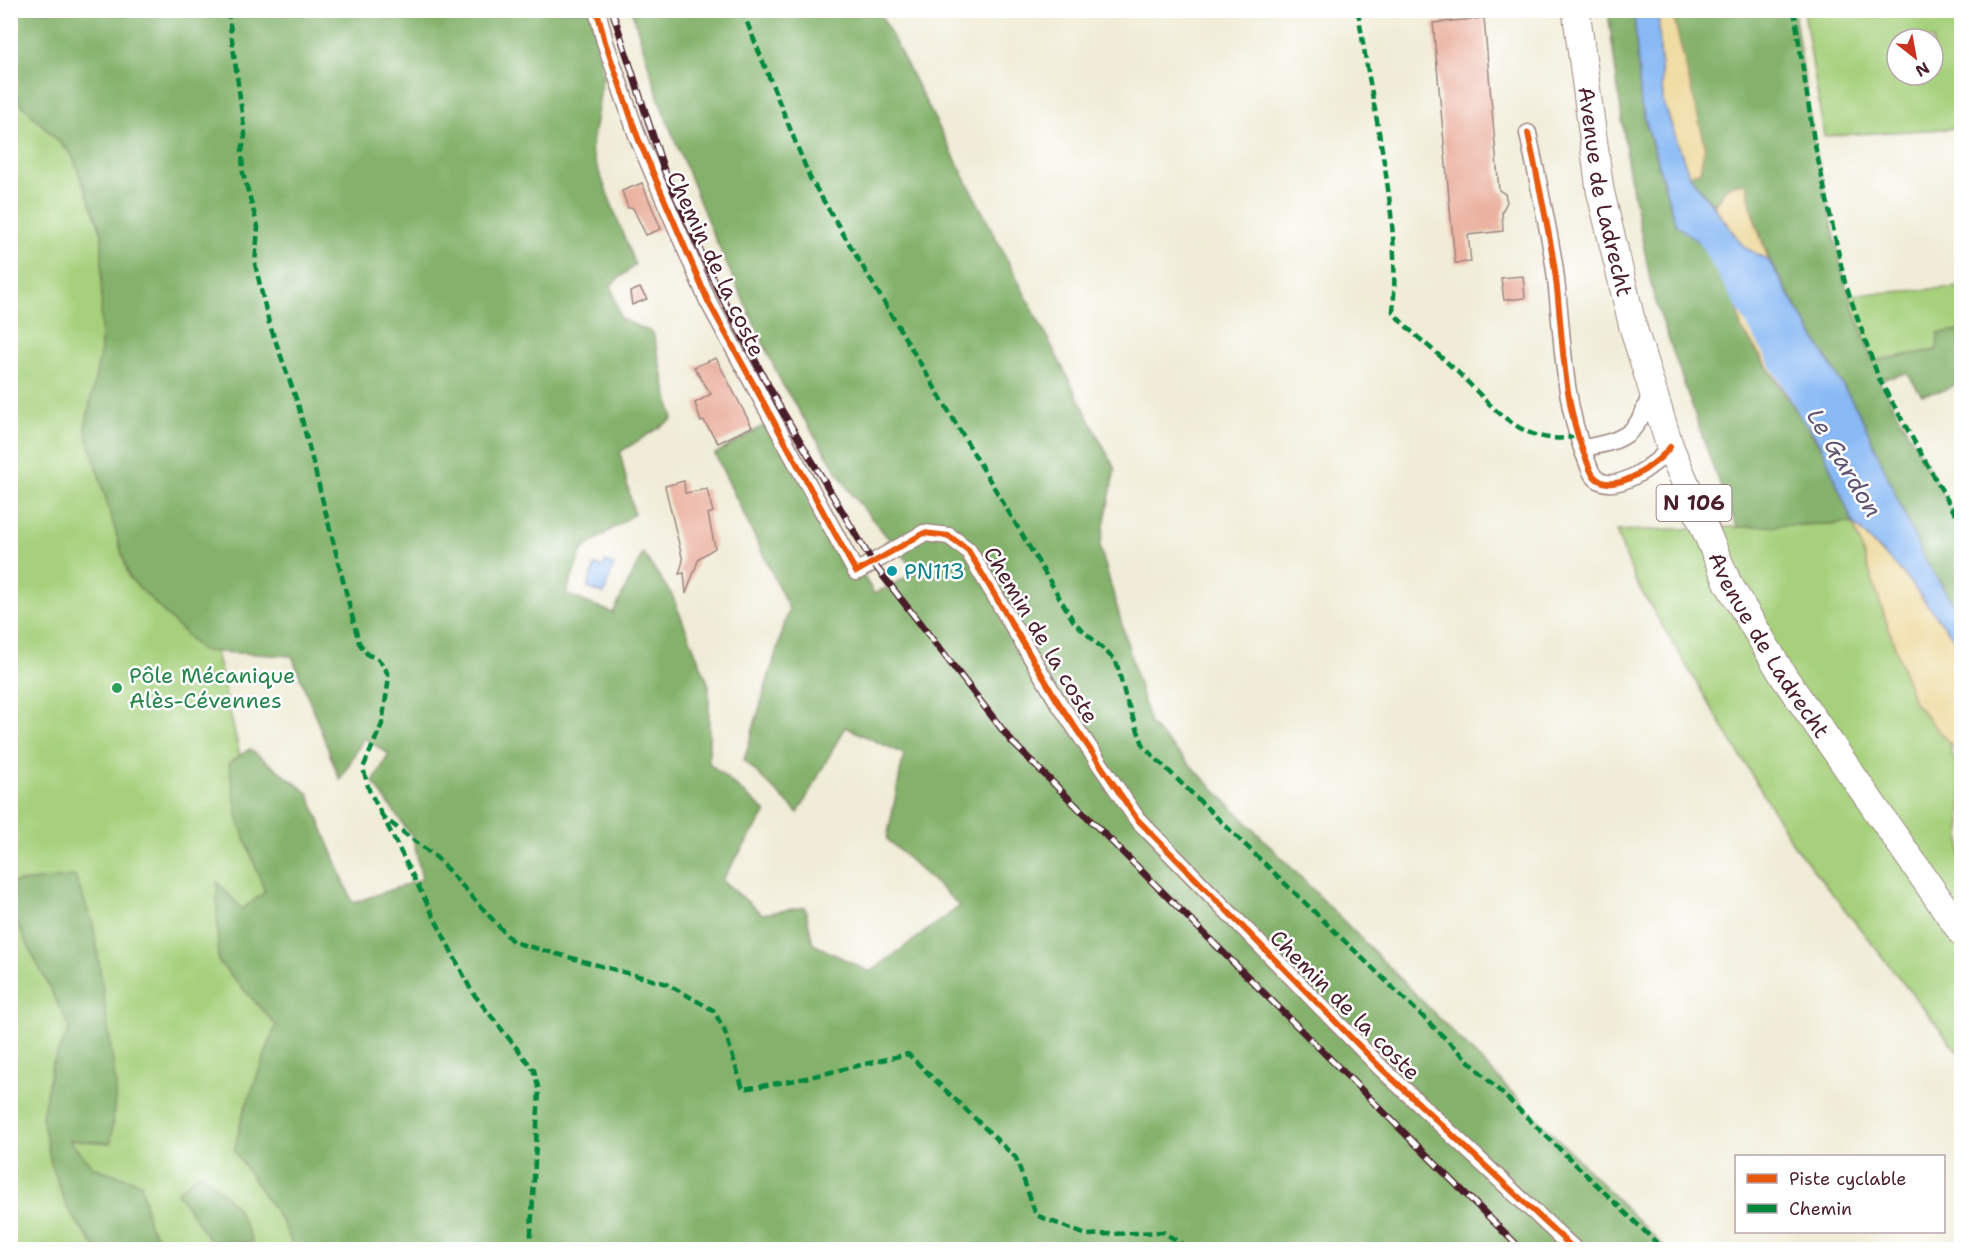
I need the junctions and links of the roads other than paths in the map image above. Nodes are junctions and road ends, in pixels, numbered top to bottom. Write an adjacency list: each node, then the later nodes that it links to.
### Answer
1 (597, 10): 8 (street, Chemin de la coste)
2 (1576, 10): 4 (main road, Avenue de Ladrecht / N 106)
3 (1528, 133): 6 (street)
4 (1651, 387): 5 (main road, Avenue de Ladrecht / N 106); 6 (street)
5 (1670, 447): 6 (street); 7 (main road, Avenue de Ladrecht / N 106)
6 (1582, 448)
7 (1962, 933)
8 (1575, 1250)

